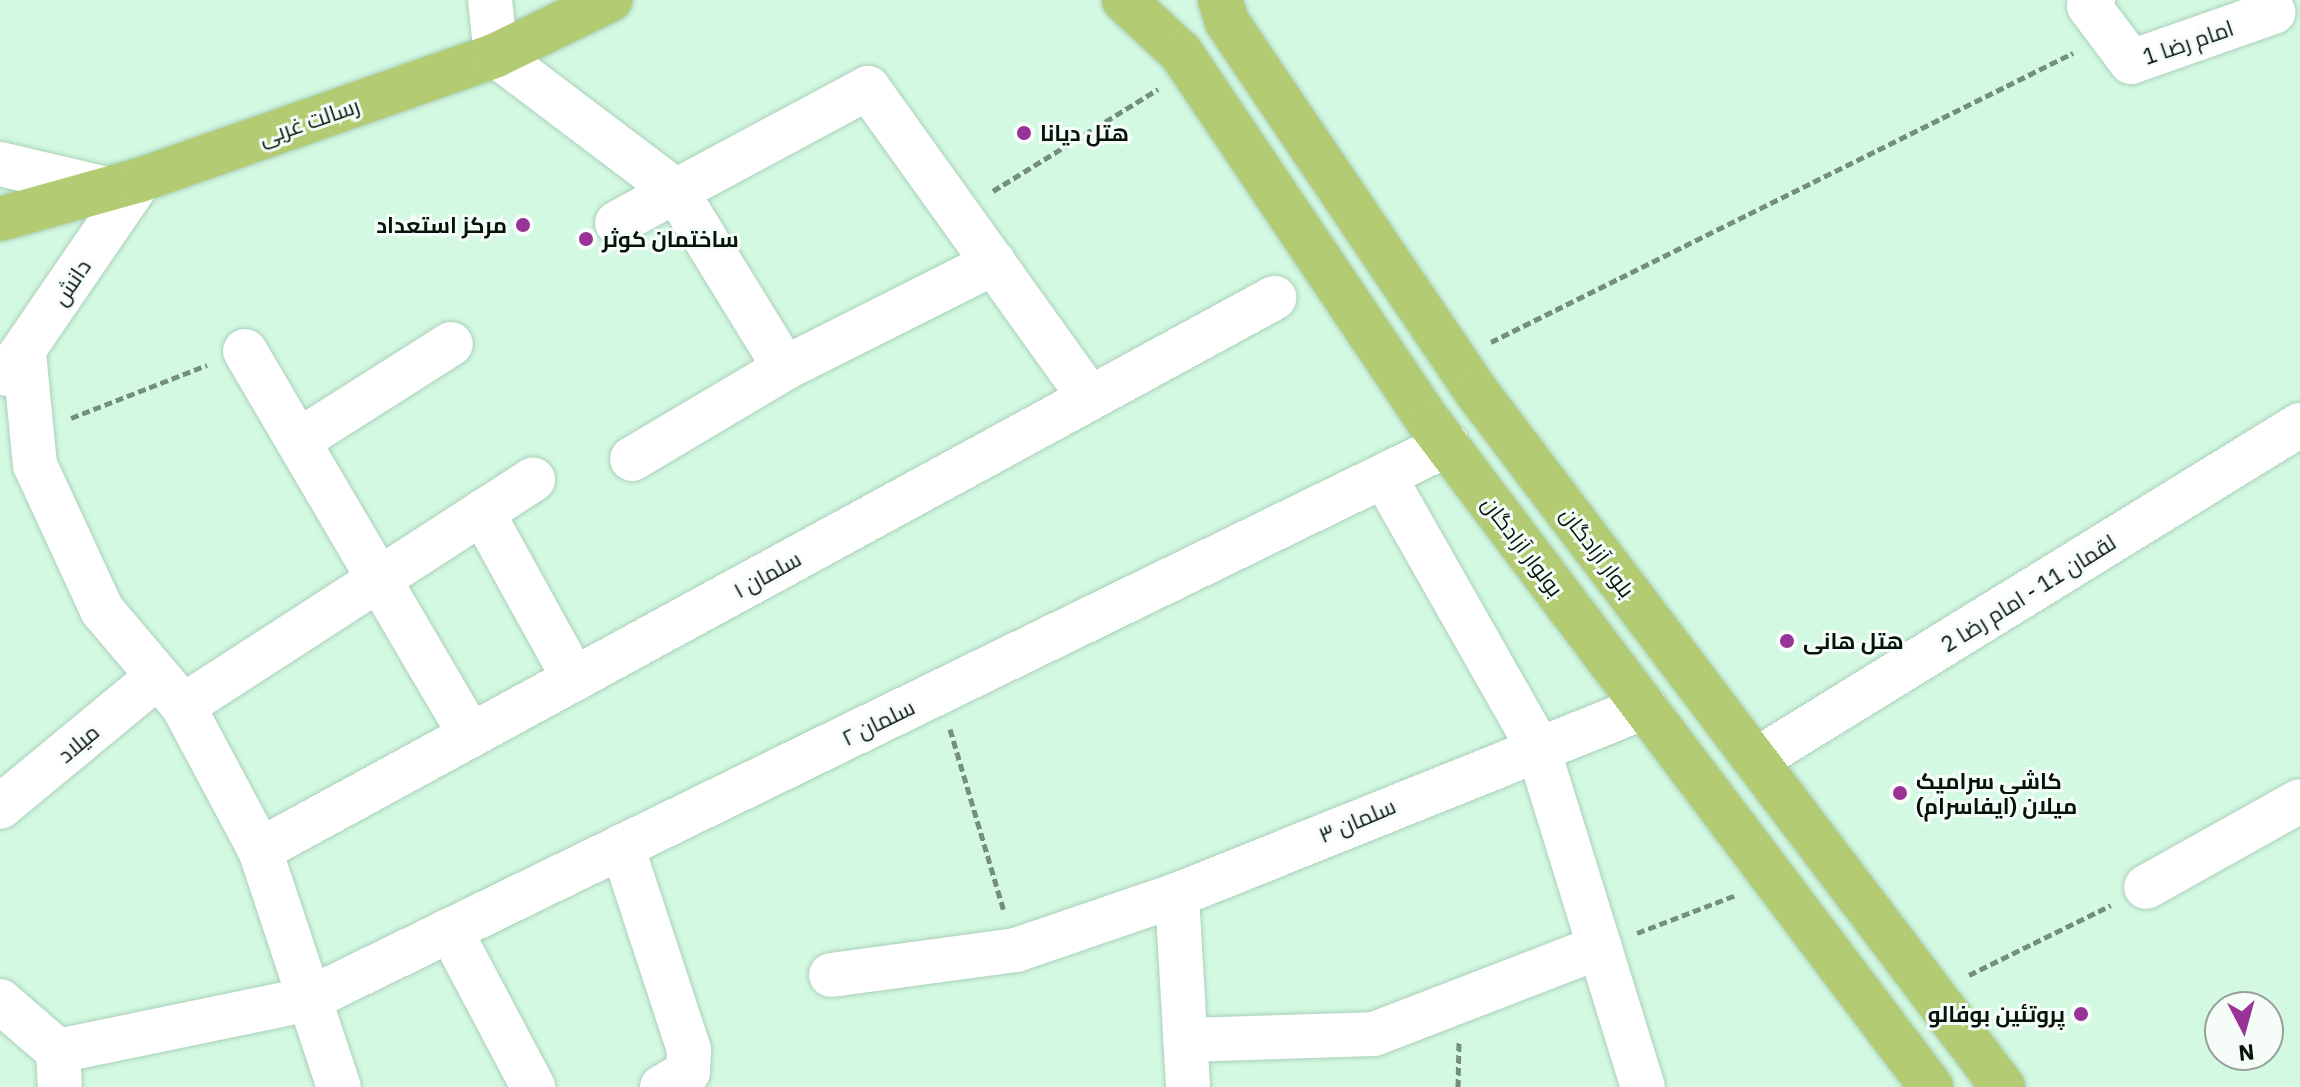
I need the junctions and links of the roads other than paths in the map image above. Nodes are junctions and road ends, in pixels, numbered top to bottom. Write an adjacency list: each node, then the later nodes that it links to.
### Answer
1 (490, 0): 7 (street)
2 (610, 0): 7 (main road, رسالت غربی)
3 (1124, 0): 22 (main road, بولوار آزادگان)
4 (1220, 0): 34 (main road, بلوار آزادگان)
5 (2279, 15): 6 (street, امام رضا 1)
6 (2101, 17)
7 (496, 55): 9 (main road, رسالت غربی); 10 (street)
8 (0, 164): 9 (street)
9 (123, 184): 11 (main road, رسالت غربی); 17 (street, دانش)
10 (676, 191): 12 (street); 13 (street); 18 (street)
11 (0, 219)
12 (617, 223)
13 (994, 263): 18 (street); 19 (street)
14 (1274, 298): 19 (street, سلمان ۱)
15 (451, 344): 21 (street)
16 (245, 351): 21 (street)
17 (12, 367): 23 (street)
18 (785, 368): 24 (street)
19 (1090, 398): 29 (street, سلمان ۱)
20 (2300, 425): 34 (street, لقمان 11 - امام رضا 2)
21 (298, 441): 28 (street)
22 (1447, 445): 25 (street, سلمان ۲); 31 (main road, بولوار آزادگان)
23 (23, 456): 30 (street)
24 (632, 459)
25 (1384, 476): 33 (street); 37 (street, سلمان ۲)
26 (533, 480): 27 (street, میلاد)
27 (482, 512): 28 (street, میلاد); 29 (street)
28 (383, 582): 30 (street, میلاد); 32 (street)
29 (574, 679): 32 (street, سلمان ۱)
30 (170, 692): 36 (street, میلاد); 38 (street)
31 (1645, 707): 33 (street, سلمان ۳); 53 (main road, بولوار آزادگان)
32 (471, 736): 38 (street, سلمان ۱)
33 (1537, 745): 40 (street, سلمان ۳); 42 (street)
34 (1756, 760): 54 (main road, بلوار آزادگان)
35 (2300, 801): 39 (street)
36 (0, 807)
37 (622, 846): 41 (street, سلمان ۲); 50 (street)
38 (260, 850): 44 (street)
39 (2146, 887)
40 (1177, 895): 43 (street, سلمان ۳); 46 (street)
41 (450, 930): 44 (street, سلمان ۲); 49 (street)
42 (1600, 947): 46 (street); 52 (street)
43 (831, 975)
44 (309, 999): 47 (street, سلمان ۲); 48 (street)
45 (0, 1001): 47 (street)
46 (1185, 1040): 51 (street)
47 (59, 1069)
48 (339, 1087)
49 (533, 1087)
50 (662, 1087)
51 (1188, 1087)
52 (1643, 1087)
53 (1931, 1087)
54 (2003, 1087)

